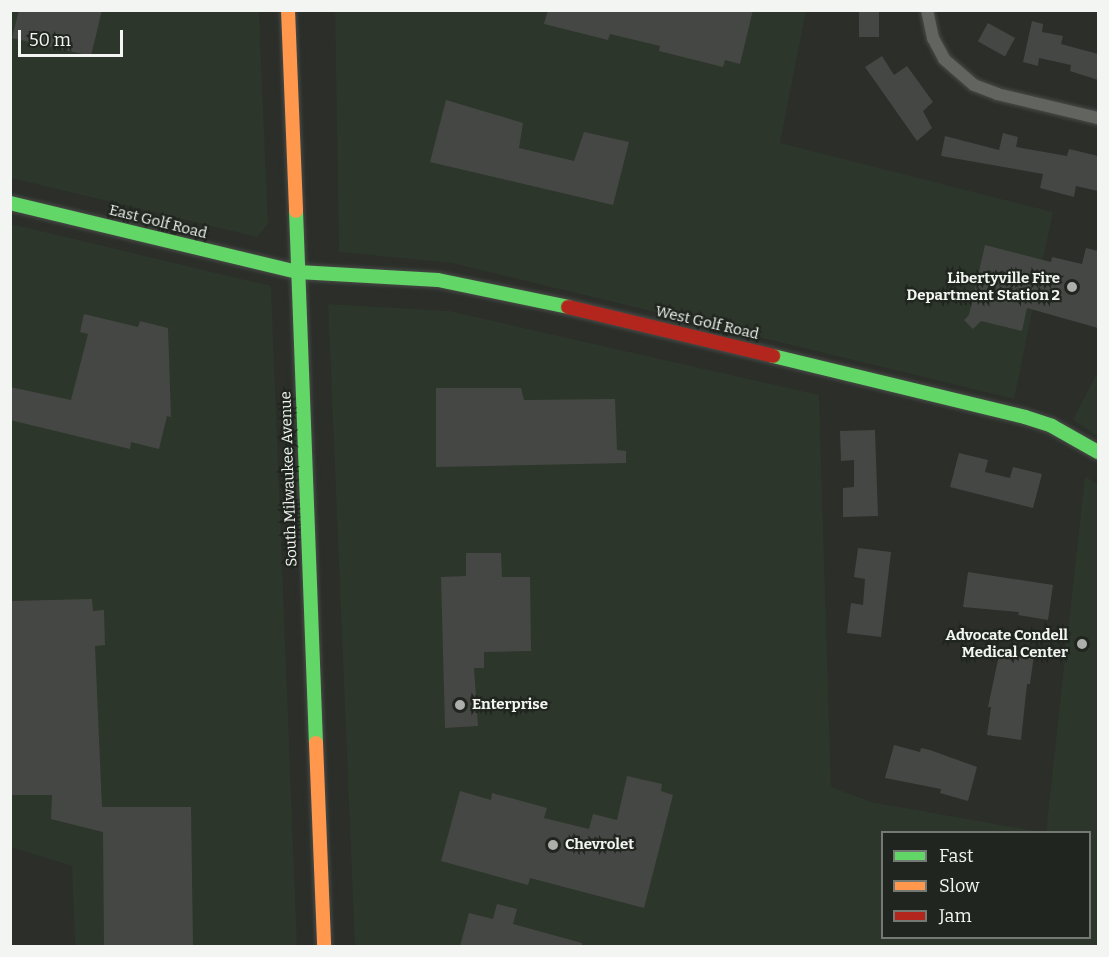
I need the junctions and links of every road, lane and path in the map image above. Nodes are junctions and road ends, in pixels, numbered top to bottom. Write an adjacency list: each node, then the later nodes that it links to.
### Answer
1 (288, 10): 5 (street, South Milwaukee Avenue)
2 (927, 10): 3 (street)
3 (1098, 118)
4 (10, 203): 5 (street, East Golf Road)
5 (298, 272): 6 (street, West Golf Road); 7 (street, South Milwaukee Avenue)
6 (1098, 452)
7 (324, 946)

